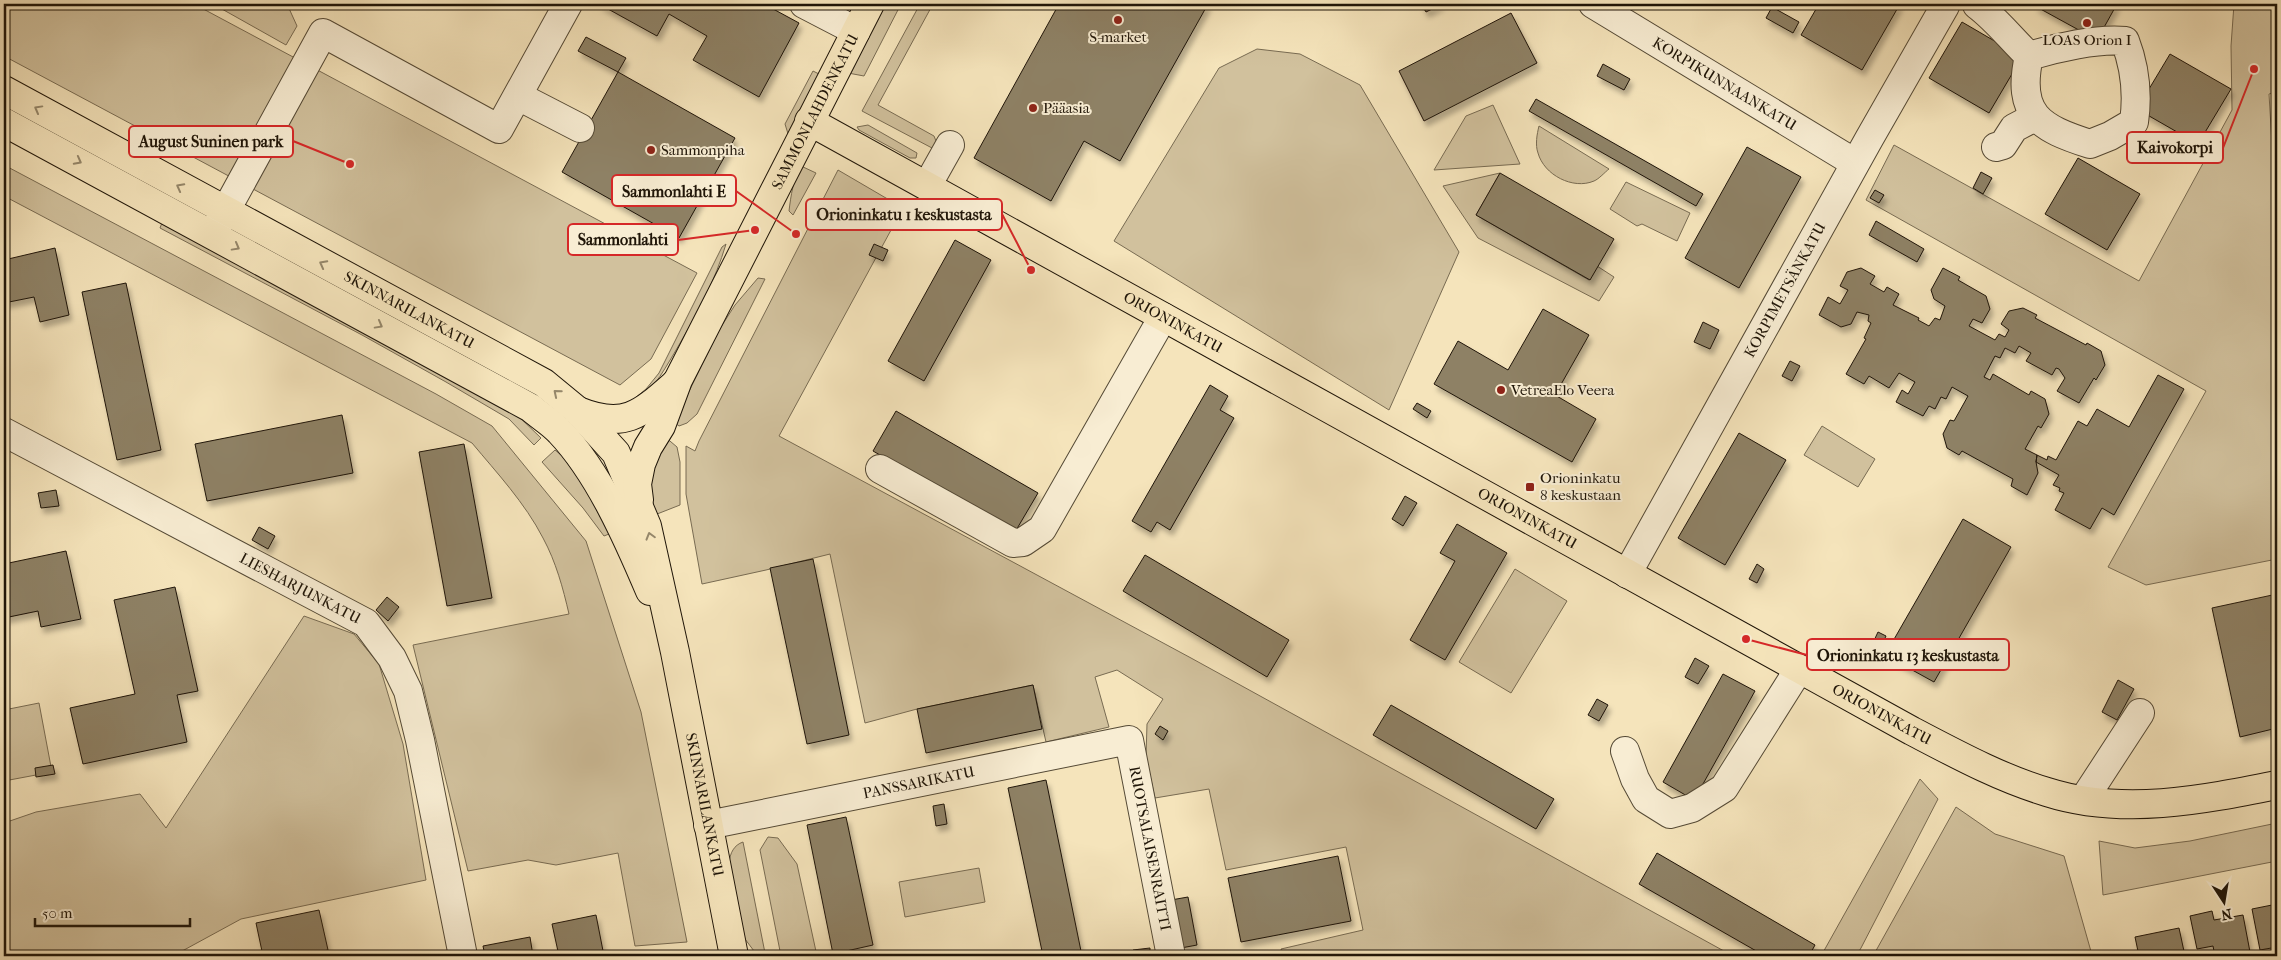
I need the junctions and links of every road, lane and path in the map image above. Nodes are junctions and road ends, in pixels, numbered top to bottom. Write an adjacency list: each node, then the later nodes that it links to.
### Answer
1 (568, 4): 10 (street)
2 (804, 4): 7 (street)
3 (870, 4): 7 (main road, SAMMONLAHDENKATU)
4 (1593, 4): 17 (street, KORPIKUNNAANKATU)
5 (1978, 4): 6 (street, KORPIMETSÄNKATU); 8 (street)
6 (1944, 5): 17 (street, KORPIMETSÄNKATU)
7 (856, 31): 12 (main road, SAMMONLAHDENKATU)
8 (2029, 56): 11 (street); 11 (street)
9 (4, 90): 19 (main road, SKINNARILANKATU, one-way to 9)
10 (518, 96): 14 (street); 19 (street)
11 (2035, 117): 16 (street)
12 (809, 121): 18 (main road, ORIONINKATU); 21 (main road, SAMMONLAHDENKATU)
13 (4, 122): 19 (main road, SKINNARILANKATU, one-way to 19)
14 (580, 128)
15 (950, 145): 18 (street)
16 (1996, 147)
17 (1855, 162): 31 (street, KORPIMETSÄNKATU)
18 (927, 186): 20 (main road, ORIONINKATU)
19 (219, 222): 22 (main road, SKINNARILANKATU, one-way to 19); 25 (main road, SKINNARILANKATU, one-way to 25)
20 (1163, 317): 28 (street); 31 (main road, ORIONINKATU)
21 (678, 380): 23 (main road, SAMMONLAHDENKATU); 26 (main road, SAMMONLAHDENKATU)
22 (578, 411): 23 (main road, SAMMONLAHDENKATU); 27 (main road, SKINNARILANKATU)
23 (641, 413): 27 (main road, SAMMONLAHDENKATU)
24 (4, 432): 40 (street, LIESHARJUNKATU)
25 (561, 433): 27 (main road); 29 (main road, SKINNARILANKATU)
26 (648, 447): 27 (main road, SAMMONLAHDENKATU); 30 (main road, SAMMONLAHDENKATU)
27 (616, 458): 29 (main road, SAMMONLAHDENKATU); 30 (main road, SKINNARILANKATU)
28 (880, 469)
29 (604, 496): 32 (main road, SKINNARILANKATU)
30 (640, 508): 32 (main road, SKINNARILANKATU, one-way to 30)
31 (1627, 574): 33 (main road, ORIONINKATU)
32 (675, 652): 39 (main road, SKINNARILANKATU)
33 (1799, 669): 36 (street); 38 (main road, ORIONINKATU)
34 (2140, 713): 38 (street)
35 (1129, 740): 39 (street, PANSSARIKATU); 42 (street, RUOTSALAISENRAITTI)
36 (1625, 751)
37 (2277, 785): 38 (main road, ORIONINKATU)
38 (2084, 799)
39 (708, 824): 41 (main road, SKINNARILANKATU)
40 (463, 956)
41 (734, 956)
42 (1171, 956)

